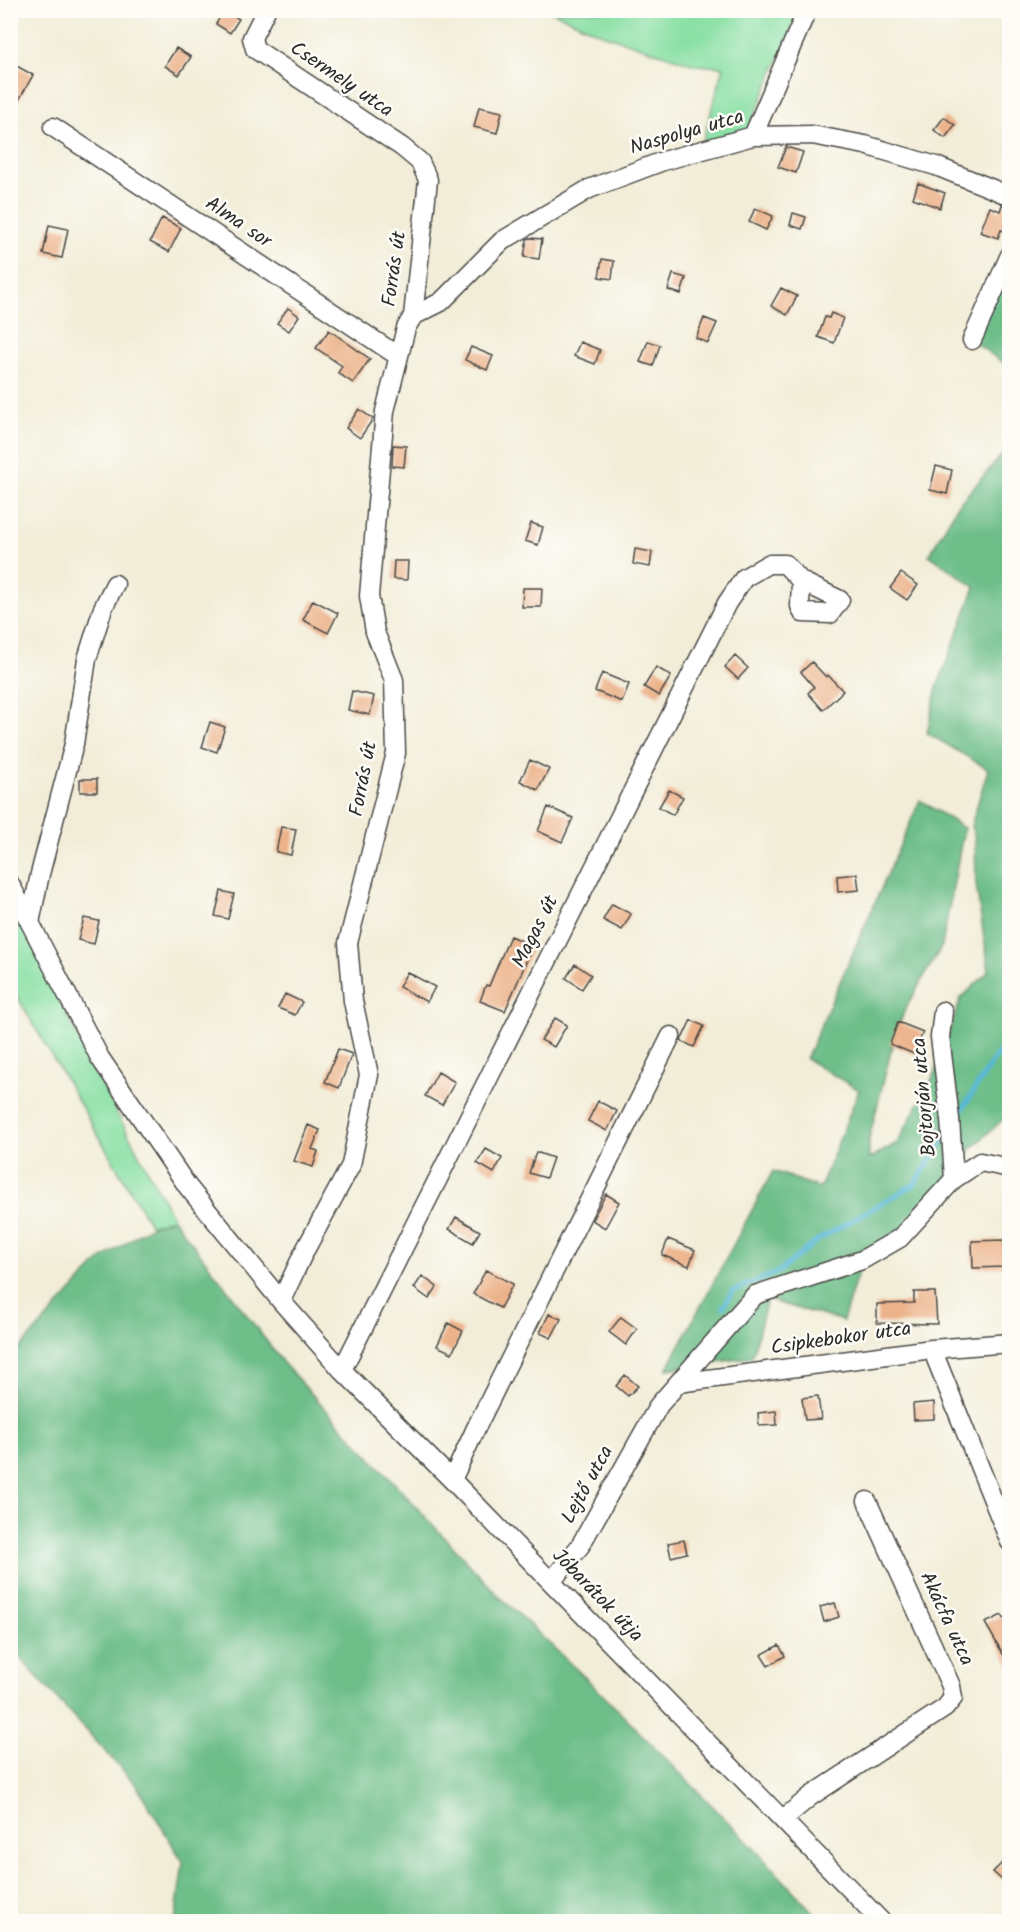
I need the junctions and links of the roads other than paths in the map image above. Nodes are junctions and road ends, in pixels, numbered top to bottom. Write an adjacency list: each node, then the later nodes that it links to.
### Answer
1 (266, 10): 5 (street, Csermely utca)
2 (807, 10): 4 (street)
3 (53, 127): 10 (street, Alma sor)
4 (753, 136): 6 (street, Naspolya utca); 8 (street, Naspolya utca)
5 (428, 180): 8 (street, Forrás út)
6 (1010, 196)
7 (1010, 255): 9 (street)
8 (413, 316): 10 (street, Forrás út)
9 (972, 340)
10 (398, 356): 19 (street, Forrás út)
11 (801, 581): 22 (street, Magas út)
12 (115, 584): 14 (street)
13 (10, 884): 14 (street, Jóbarátok útja)
14 (30, 923): 19 (street, Jóbarátok útja)
15 (943, 1011): 18 (street, Bojtorján utca)
16 (671, 1036): 24 (street)
17 (1010, 1168): 18 (street, Lejtő utca)
18 (954, 1179): 23 (street, Lejtő utca)
19 (281, 1301): 22 (street, Jóbarátok útja)
20 (1010, 1343): 21 (street, Csipkebokor utca)
21 (932, 1349): 23 (street, Csipkebokor utca); 26 (street)
22 (342, 1370): 24 (street, Jóbarátok útja)
23 (678, 1383): 27 (street, Lejtő utca)
24 (452, 1480): 27 (street, Jóbarátok útja)
25 (867, 1501): 28 (street, Akácfa utca)
26 (1010, 1542)
27 (551, 1582): 28 (street, Jóbarátok útja)
28 (783, 1820): 29 (street, Jóbarátok útja)
29 (882, 1922)

